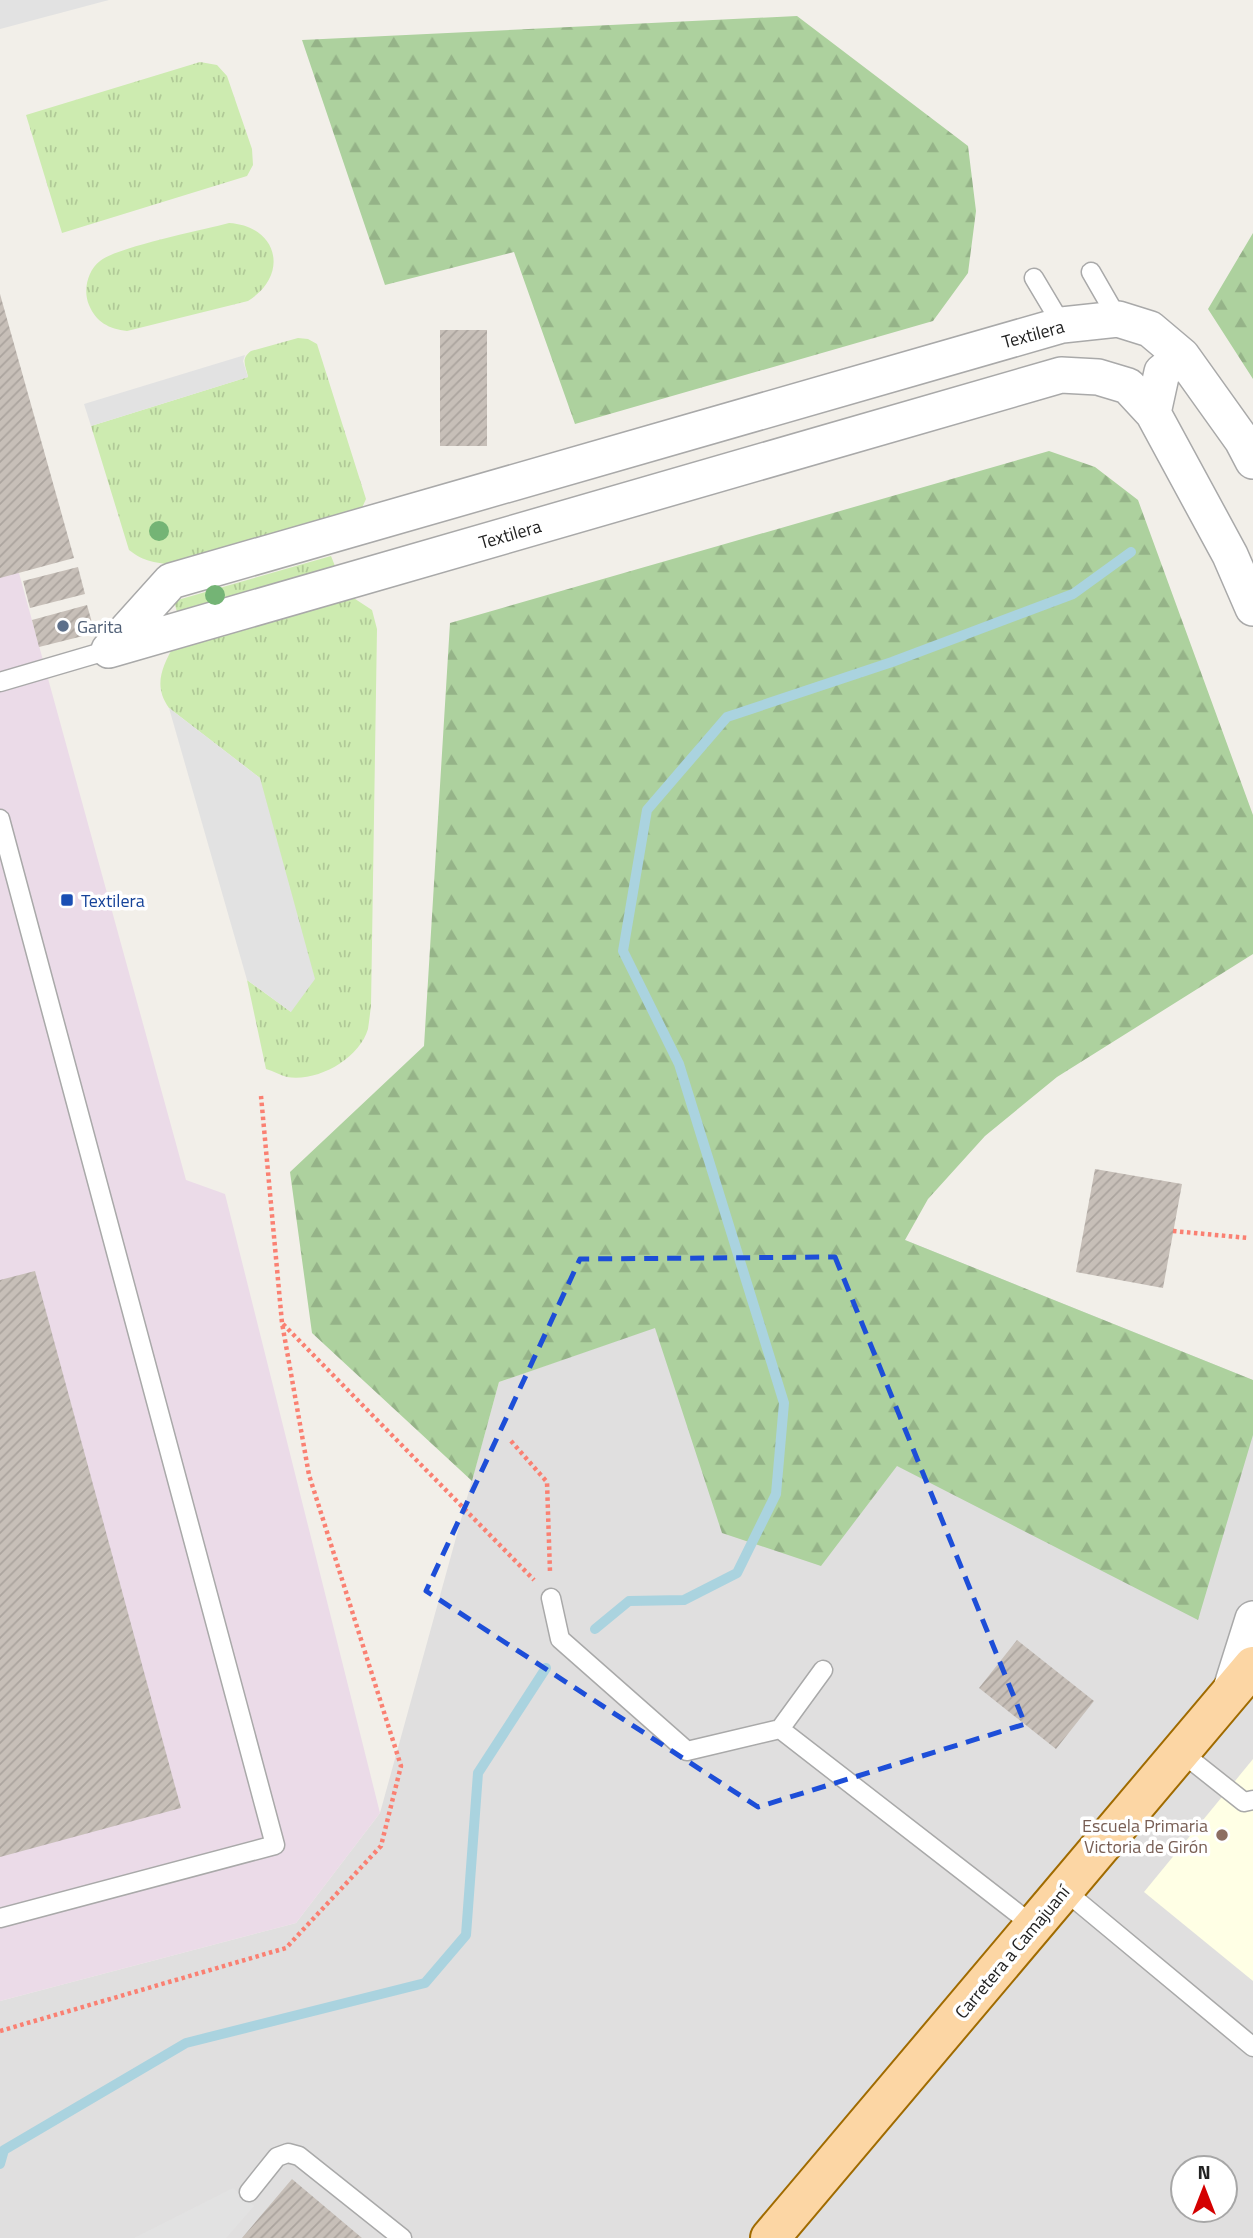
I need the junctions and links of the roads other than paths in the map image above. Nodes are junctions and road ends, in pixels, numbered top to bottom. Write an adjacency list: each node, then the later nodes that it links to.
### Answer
1 (1091, 272): 3 (lane)
2 (1034, 278): 4 (lane)
3 (1118, 319): 4 (street, Textilera); 5 (street, Textilera)
4 (1062, 325): 6 (street); 10 (street, Textilera)
5 (1182, 356): 7 (street); 8 (street, Textilera)
6 (1061, 375): 7 (street, Textilera); 10 (street, Textilera)
7 (1153, 413): 9 (street, Textilera)
8 (1253, 461)
9 (1253, 608)
10 (109, 650): 11 (lane)
11 (0, 682)
12 (0, 819): 22 (lane)
13 (551, 1598): 18 (lane)
14 (1253, 1619): 17 (street)
15 (1253, 1666): 17 (main road, Carretera a Camajuaní)
16 (823, 1670): 18 (lane)
17 (1229, 1695): 19 (main road, Carretera a Camajuaní)
18 (780, 1729): 23 (lane)
19 (1181, 1752): 20 (lane); 21 (main road, Carretera a Camajuaní)
20 (1253, 1800)
21 (1064, 1891): 23 (main road, Carretera a Camajuaní); 24 (lane)
22 (0, 1918)
23 (1034, 1926): 27 (main road, Carretera a Camajuaní)
24 (1253, 2047)
25 (249, 2192): 26 (lane)
26 (402, 2238)
27 (770, 2238)

